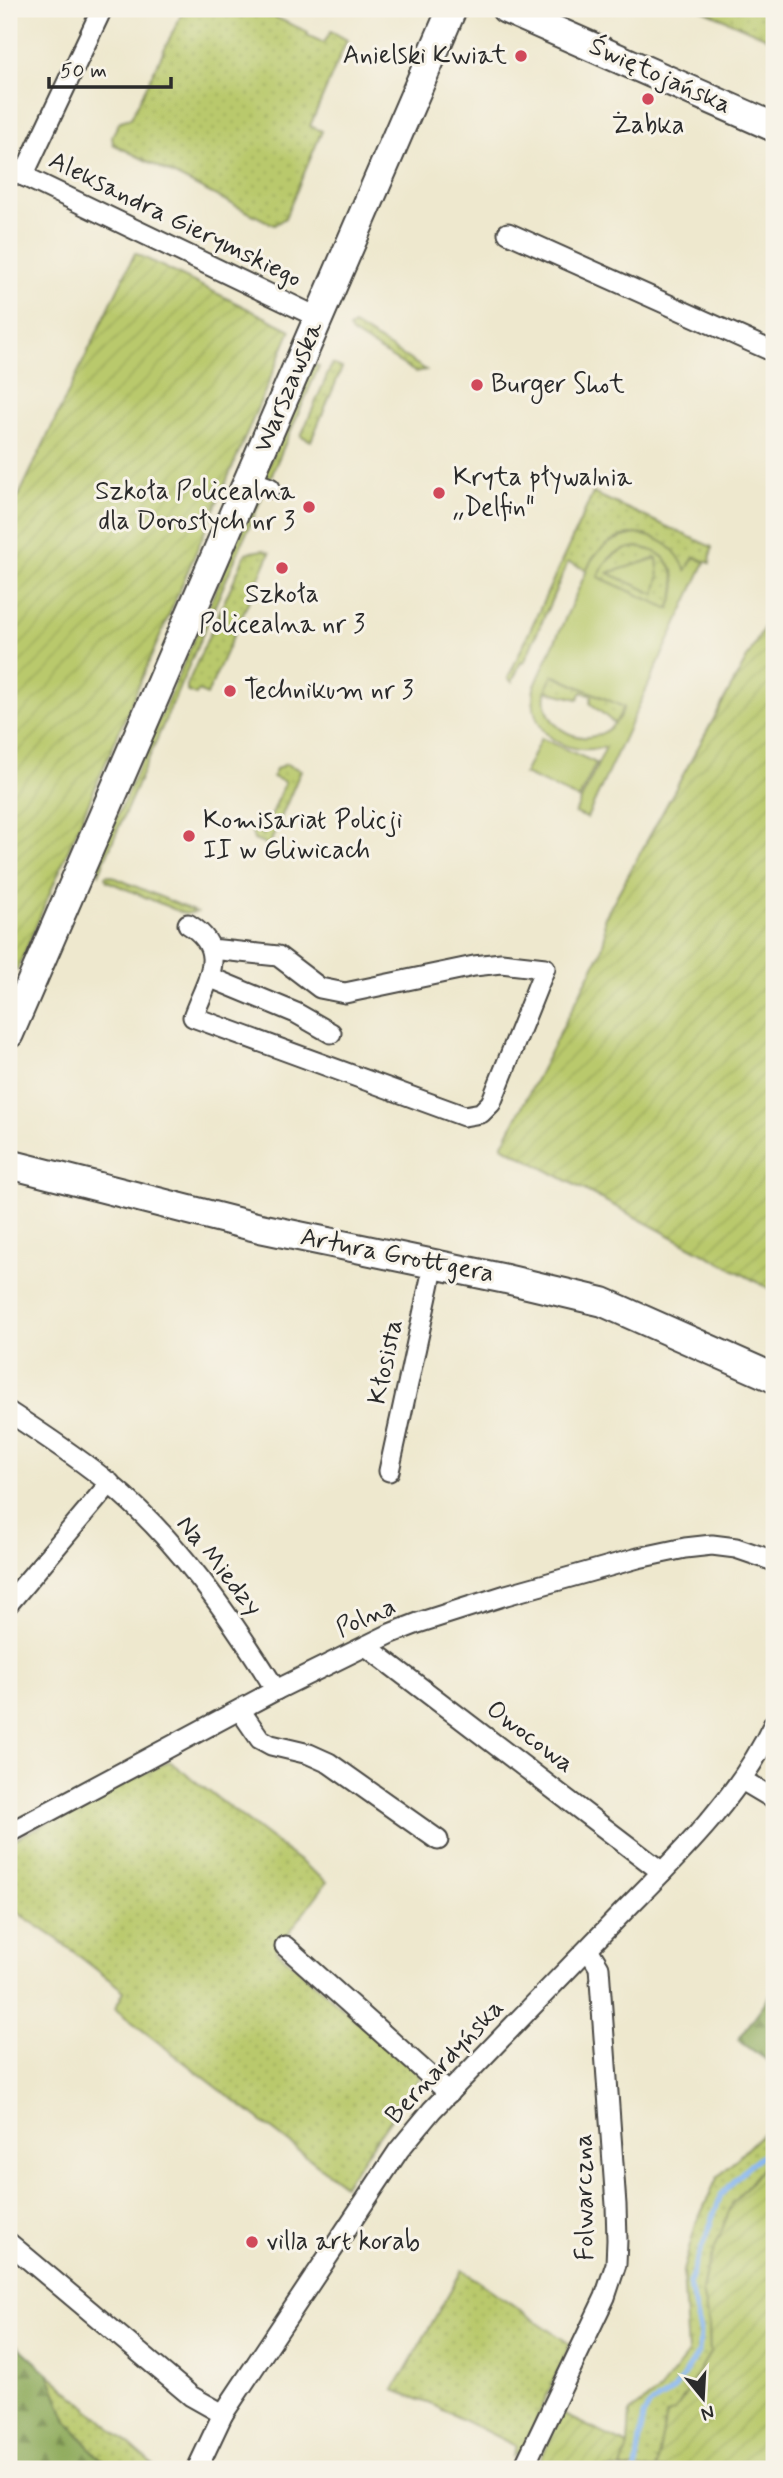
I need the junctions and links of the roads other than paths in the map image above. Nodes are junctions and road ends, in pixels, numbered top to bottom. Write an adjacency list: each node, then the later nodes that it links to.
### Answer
1 (102, 9): 5 (street)
2 (452, 9): 7 (street, Warszawska)
3 (506, 9): 4 (street, Świętojańska)
4 (774, 127)
5 (16, 173): 7 (street, Aleksandra Gierymskiego)
6 (508, 233): 8 (street)
7 (318, 318): 13 (street, Warszawska)
8 (774, 352)
9 (188, 924): 10 (street)
10 (211, 949): 11 (street); 11 (street)
11 (209, 977): 12 (street)
12 (331, 1033)
13 (9, 1034)
14 (9, 1164): 15 (street, Artura Grottgera)
15 (434, 1264): 16 (street, Artura Grottgera); 18 (street, Kłosista)
16 (774, 1378)
17 (9, 1412): 19 (street, Na Miedzy)
18 (389, 1471)
19 (110, 1483): 21 (street); 23 (street, Na Miedzy)
20 (774, 1561): 22 (street, Polna)
21 (9, 1603)
22 (366, 1646): 23 (street, Polna); 30 (street, Owocowa)
23 (276, 1690): 24 (street, Polna)
24 (240, 1710): 28 (street, Polna); 29 (street)
25 (774, 1723): 26 (street, Bernardyńska)
26 (742, 1780): 27 (street); 30 (street, Bernardyńska)
27 (774, 1799)
28 (9, 1833)
29 (438, 1840)
30 (662, 1872): 32 (street, Bernardyńska)
31 (285, 1946): 33 (street)
32 (588, 1949): 33 (street, Bernardyńska); 37 (street, Folwarczna)
33 (449, 2092): 35 (street, Bernardyńska)
34 (9, 2243): 35 (street)
35 (223, 2414): 36 (street, Bernardyńska)
36 (197, 2469)
37 (523, 2469)

